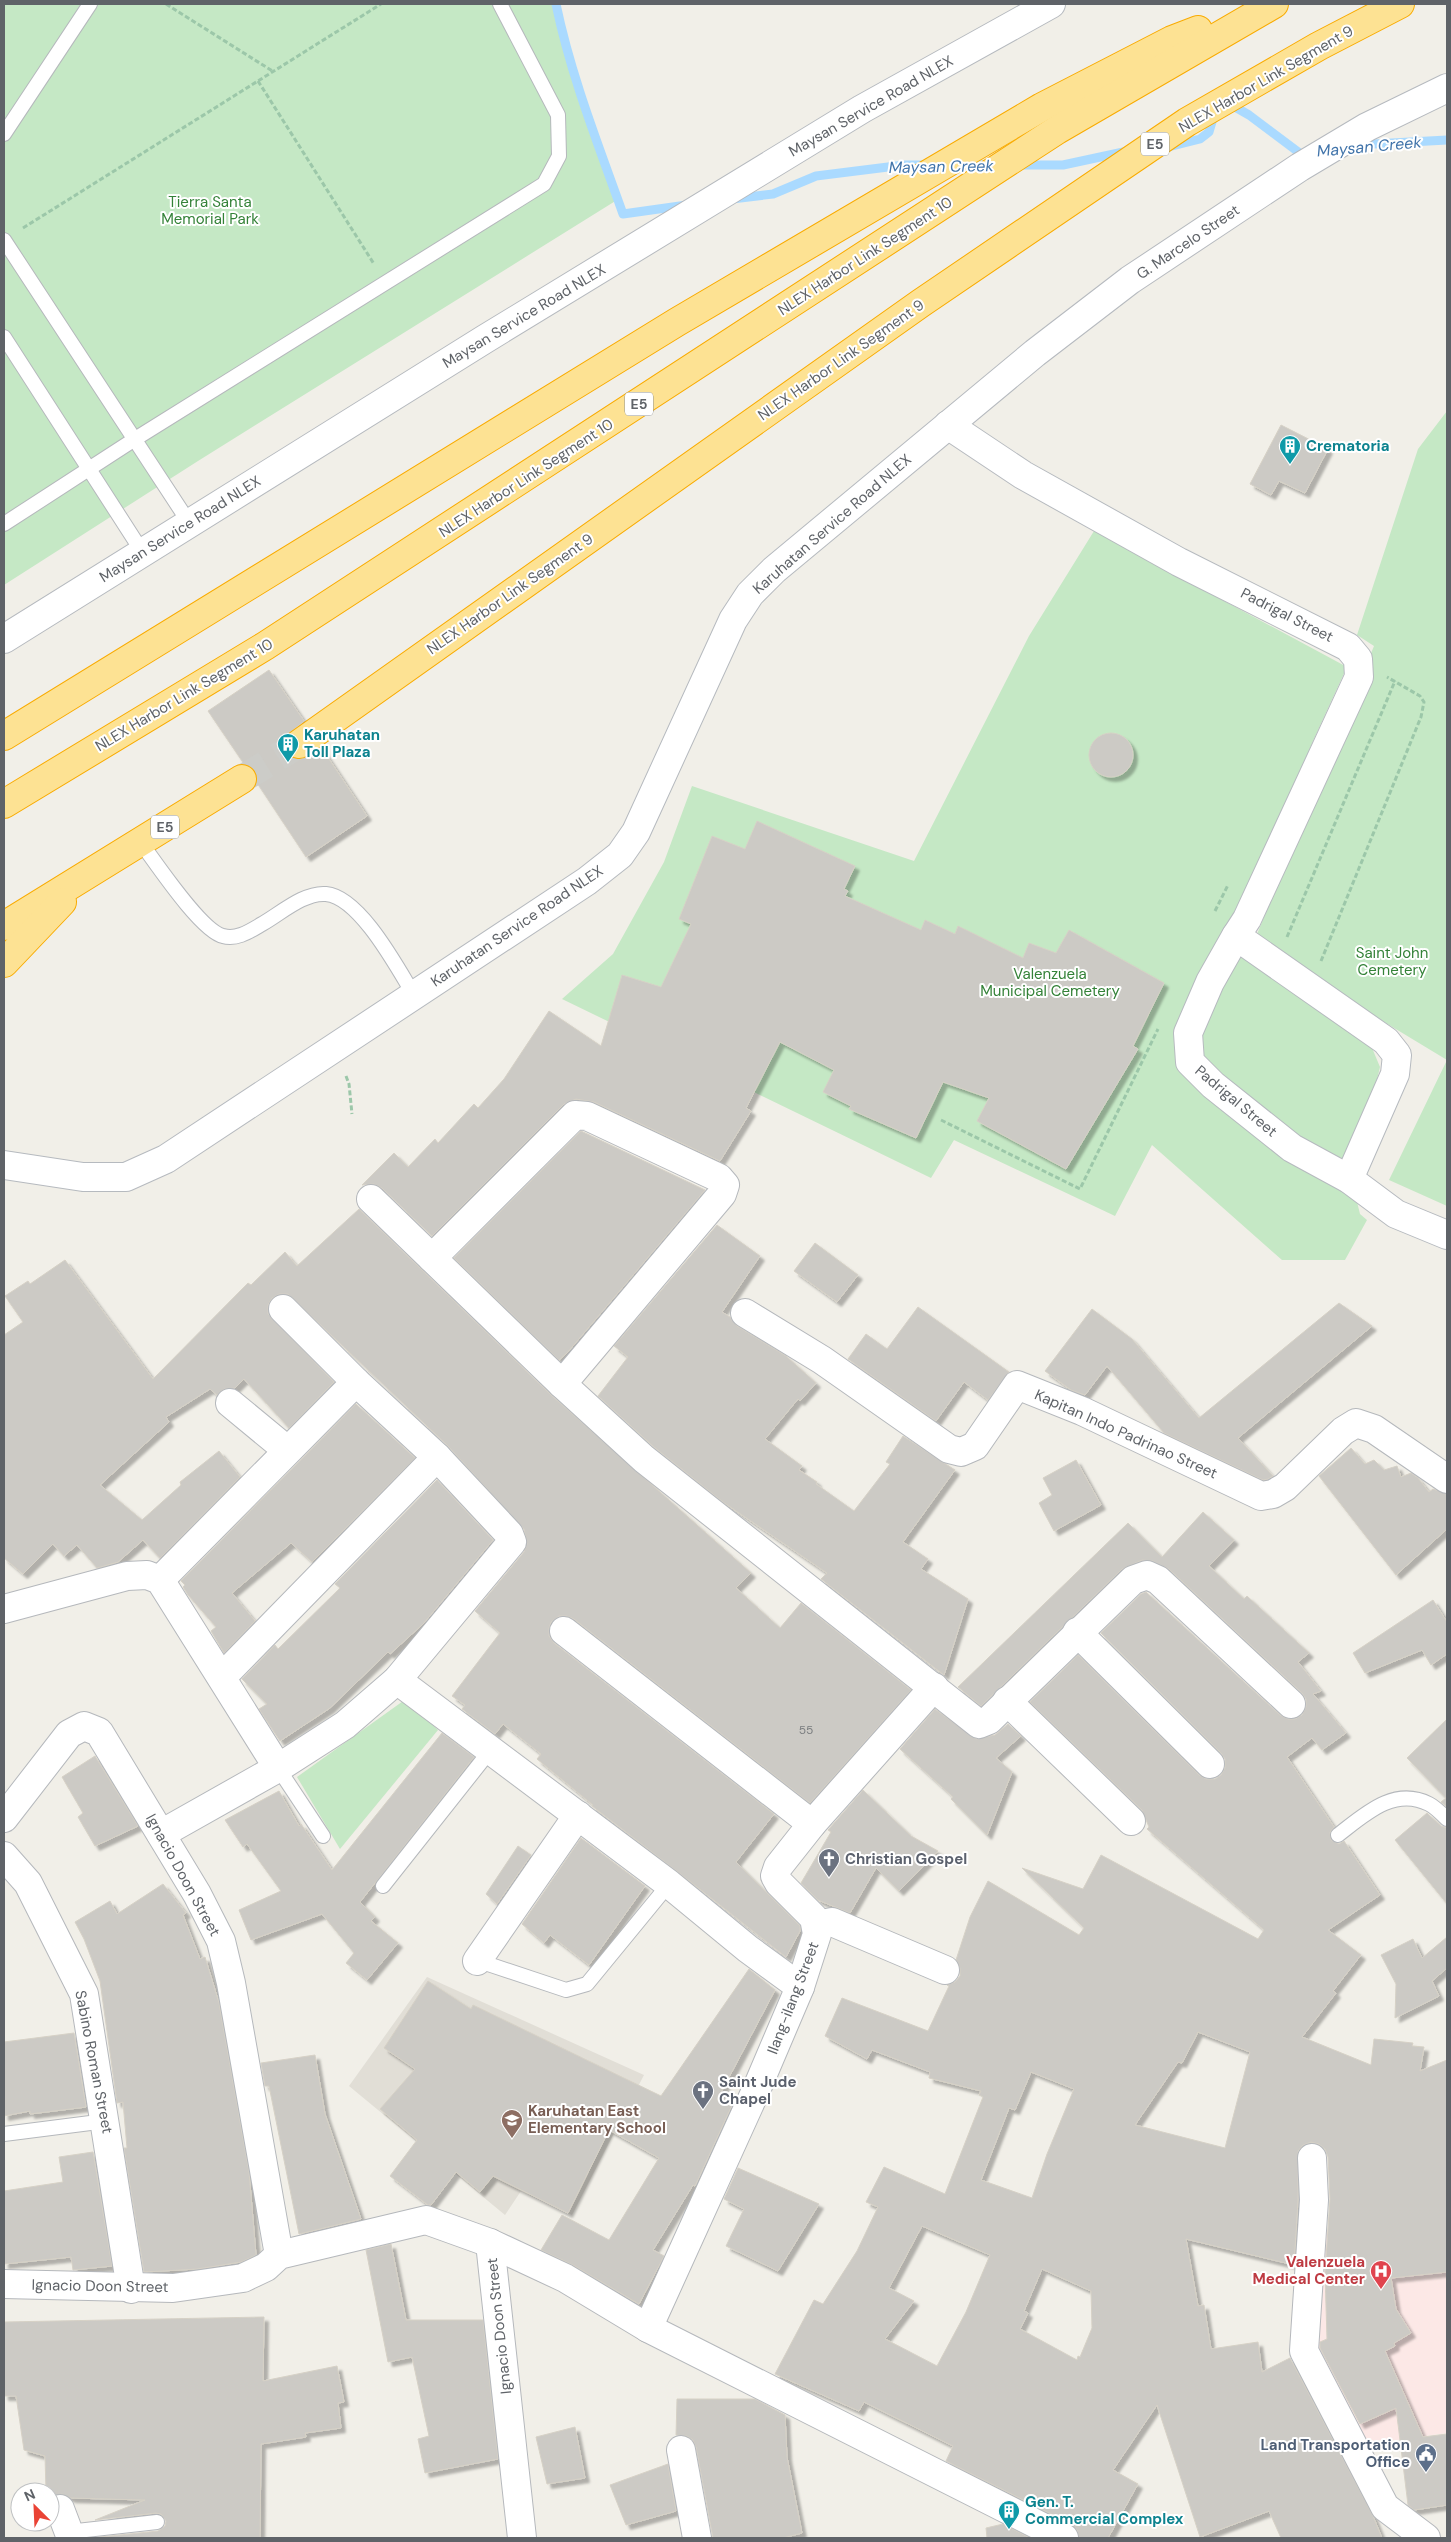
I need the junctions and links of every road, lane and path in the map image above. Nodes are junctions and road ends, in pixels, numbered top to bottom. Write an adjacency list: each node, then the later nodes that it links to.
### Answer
1 (90, 4): 12 (lane)
2 (166, 4): 9 (path)
3 (381, 4): 9 (path)
4 (500, 4): 15 (lane)
5 (1052, 4): 21 (street, Maysan Service Road NLEX)
6 (1267, 4): 26 (highway)
7 (1274, 4): 29 (highway, NLEX Harbor Link Segment 10 / E5)
8 (1400, 4): 27 (highway, NLEX Harbor Link Segment 9 / E5)
9 (274, 72): 10 (path)
10 (258, 82): 13 (path); 15 (path)
11 (1447, 88): 17 (street, G. Marcelo Street)
12 (4, 134)
13 (21, 229)
14 (4, 240): 18 (lane)
15 (386, 284): 18 (lane)
16 (4, 336): 19 (lane)
17 (948, 425): 24 (street, Padrigal Street); 39 (street, Karuhatan Service Road NLEX)
18 (135, 439): 19 (lane); 21 (lane)
19 (88, 470): 20 (lane); 22 (lane)
20 (4, 524)
21 (190, 524): 22 (street, Maysan Service Road NLEX)
22 (143, 553): 23 (street, Maysan Service Road NLEX)
23 (4, 639)
24 (1358, 659): 25 (path); 35 (street, Padrigal Street)
25 (1395, 682): 37 (path); 38 (path)
26 (4, 736)
27 (299, 744)
28 (242, 778): 30 (highway, E5)
29 (4, 804)
30 (141, 843): 31 (highway, E5); 39 (lane)
31 (88, 876): 34 (highway, E5); 36 (highway)
32 (1230, 880): 33 (path)
33 (1213, 914)
34 (4, 926)
35 (1236, 936): 37 (street); 45 (street, Padrigal Street)
36 (4, 963)
37 (1277, 963): 38 (street)
38 (1310, 987): 45 (street)
39 (414, 995): 41 (street, Karuhatan Service Road NLEX)
40 (1162, 1021): 43 (path)
41 (333, 1048): 42 (path); 44 (street, Karuhatan Service Road NLEX)
42 (352, 1114)
43 (941, 1120)
44 (4, 1165)
45 (1349, 1180): 47 (street, Padrigal Street)
46 (371, 1199): 48 (street)
47 (1447, 1235)
48 (432, 1258): 52 (street); 52 (street)
49 (283, 1309): 51 (street)
50 (745, 1313): 56 (street, Kapitan Indo Padrinao Street)
51 (356, 1382): 54 (street); 55 (street)
52 (562, 1384): 63 (street)
53 (230, 1403): 54 (street)
54 (287, 1450): 57 (street)
55 (437, 1456): 61 (street); 62 (street)
56 (1447, 1479)
57 (160, 1580): 58 (street); 61 (street)
58 (4, 1609)
59 (564, 1631): 73 (street)
60 (1077, 1632): 64 (street); 65 (street); 67 (street)
61 (222, 1677): 68 (street)
62 (397, 1680): 66 (street); 68 (street)
63 (934, 1687): 64 (street); 73 (street, Ilang-ilang Street)
64 (1007, 1701): 72 (street)
65 (1291, 1704)
66 (490, 1752): 69 (street); 79 (lane)
67 (1210, 1764)
68 (278, 1768): 74 (street); 76 (lane)
69 (578, 1815): 78 (street); 81 (street)
70 (4, 1818): 74 (street, Ignacio Doon Street)
71 (1447, 1819): 75 (lane)
72 (1131, 1821)
73 (812, 1824): 80 (street, Ilang-ilang Street)
74 (161, 1834): 88 (street, Ignacio Doon Street)
75 (1338, 1835)
76 (324, 1836)
77 (4, 1856): 84 (street, Sabino Roman Street)
78 (669, 1884): 81 (lane); 83 (street)
79 (383, 1886)
80 (817, 1925): 82 (street); 83 (street, Ilang-ilang Street)
81 (472, 1959)
82 (945, 1970)
83 (800, 1987): 91 (street, Ilang-ilang Street)
84 (106, 2121): 85 (lane); 90 (street, Sabino Roman Street)
85 (4, 2134)
86 (1312, 2158): 98 (street)
87 (490, 2243): 88 (street, Ignacio Doon Street); 91 (street); 95 (street, Ignacio Doon Street)
88 (279, 2255): 90 (street, Ignacio Doon Street)
89 (4, 2284): 90 (street, Ignacio Doon Street)
90 (130, 2289)
91 (648, 2328): 97 (street)
92 (681, 2450): 96 (street)
93 (157, 2522): 94 (lane)
94 (66, 2526)
95 (522, 2538)
96 (697, 2538)
97 (1064, 2538)
98 (1426, 2538)

